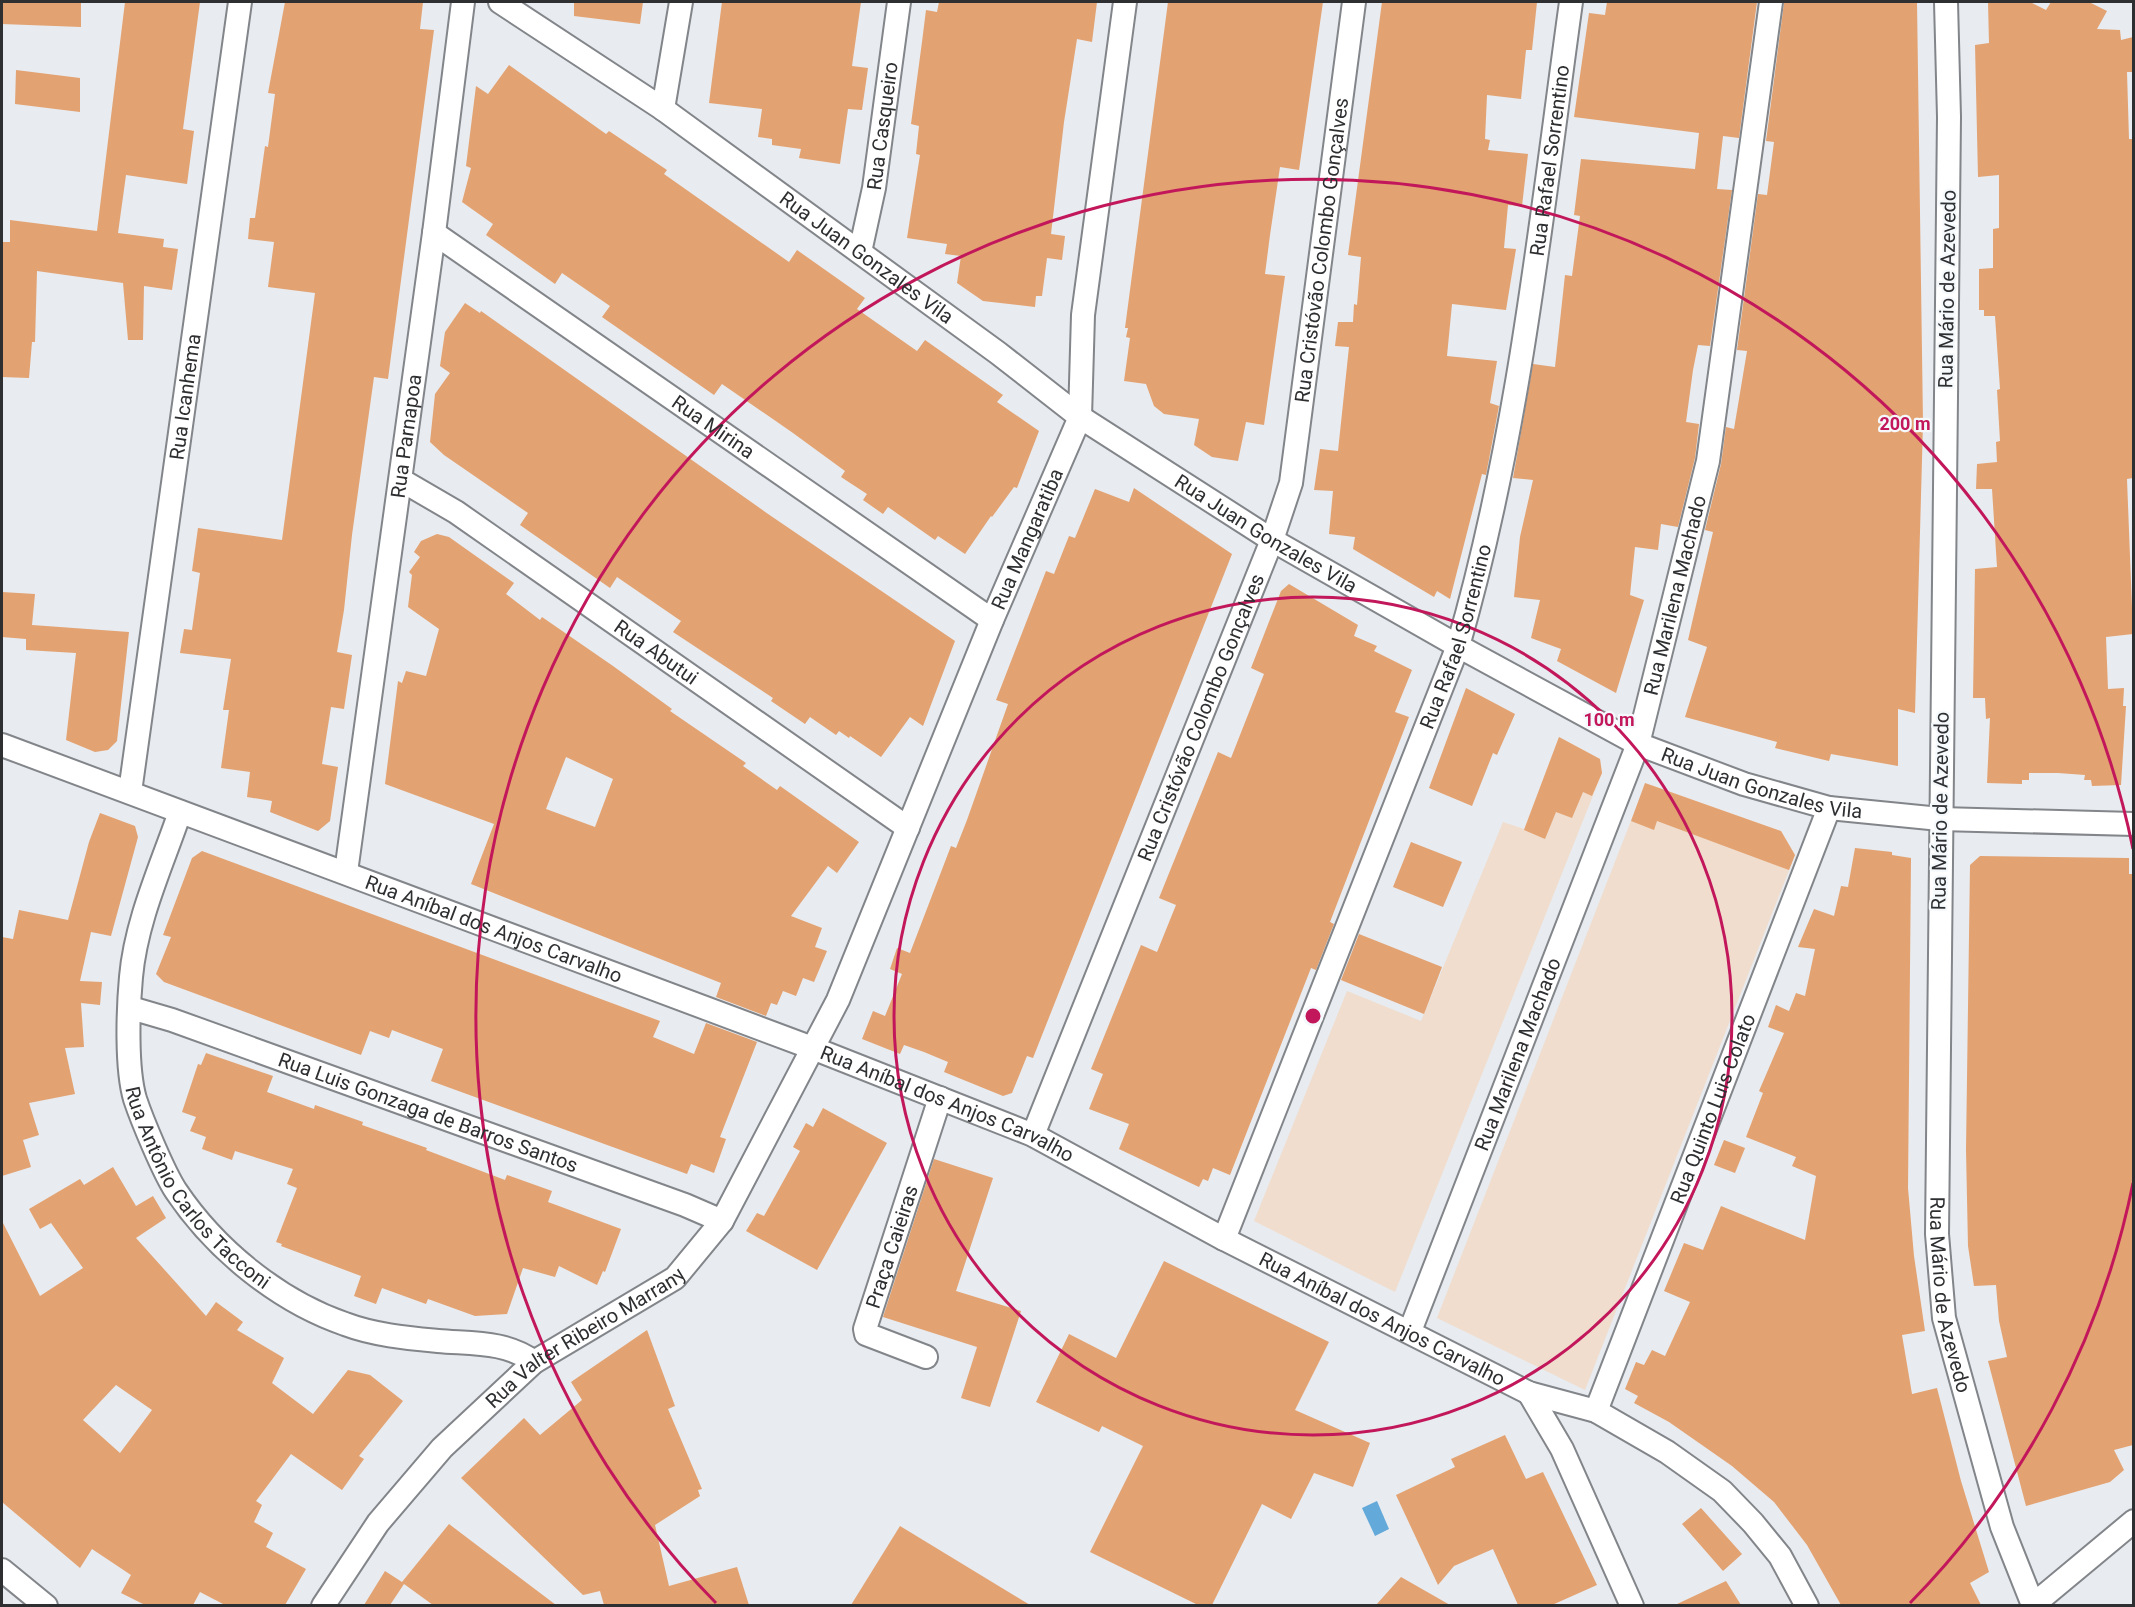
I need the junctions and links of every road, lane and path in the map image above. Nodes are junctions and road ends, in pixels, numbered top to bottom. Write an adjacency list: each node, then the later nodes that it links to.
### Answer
1 (240, 2): 21 (street, Rua Icanhema)
2 (463, 2): 12 (street, Rua Parnapoa)
3 (500, 2): 11 (street, Rua Juan Gonzales Vila)
4 (681, 2): 11 (street)
5 (900, 2): 13 (street, Rua Casqueiro)
6 (1125, 2): 14 (street, Rua Mangaratiba)
7 (1354, 2): 16 (street, Rua Cristóvão Colombo Gonçalves)
8 (1571, 2): 18 (street, Rua Rafael Sorrentino)
9 (1771, 2): 19 (street, Rua Marilena Machado)
10 (1946, 2): 24 (street, Rua Mário de Azevedo)
11 (663, 109): 13 (street, Rua Juan Gonzales Vila)
12 (435, 233): 15 (street, Rua Parnapoa); 17 (street, Rua Mirina)
13 (860, 252): 14 (street, Rua Juan Gonzales Vila)
14 (1080, 417): 16 (street, Rua Juan Gonzales Vila); 17 (street, Rua Mangaratiba)
15 (401, 480): 26 (street, Rua Abutui); 27 (street, Rua Parnapoa)
16 (1272, 540): 18 (street, Rua Juan Gonzales Vila); 31 (street, Rua Cristóvão Colombo Gonçalves)
17 (992, 620): 26 (street, Rua Mangaratiba)
18 (1458, 646): 19 (street, Rua Juan Gonzales Vila); 33 (street, Rua Rafael Sorrentino)
19 (1638, 744): 22 (street, Rua Juan Gonzales Vila); 34 (street, Rua Marilena Machado)
20 (2, 745): 21 (street, Rua Aníbal dos Anjos Carvalho)
21 (130, 792): 23 (street, Rua Aníbal dos Anjos Carvalho)
22 (1829, 807): 24 (street, Rua Juan Gonzales Vila); 38 (street, Rua Quinto Luis Colato)
23 (180, 812): 27 (street, Rua Aníbal dos Anjos Carvalho); 28 (street, Rua Antônio Carlos Tacconi)
24 (1940, 819): 25 (street, Rua Juan Gonzales Vila); 45 (street, Rua Mário de Azevedo)
25 (2133, 824)
26 (908, 828): 29 (street, Rua Mangaratiba)
27 (346, 872): 29 (street, Rua Aníbal dos Anjos Carvalho)
28 (131, 1008): 32 (street, Rua Luis Gonzaga de Barros Santos); 36 (street, Rua Antônio Carlos Tacconi)
29 (814, 1048): 30 (street, Rua Aníbal dos Anjos Carvalho); 32 (street, Rua Valter Ribeiro Marrany)
30 (940, 1098): 31 (street, Rua Aníbal dos Anjos Carvalho); 35 (street, Praça Caieiras)
31 (1033, 1135): 33 (street, Rua Aníbal dos Anjos Carvalho)
32 (722, 1221): 36 (street, Rua Valter Ribeiro Marrany)
33 (1224, 1239): 34 (street, Rua Aníbal dos Anjos Carvalho)
34 (1410, 1331): 37 (street, Rua Aníbal dos Anjos Carvalho)
35 (926, 1357)
36 (534, 1362): 42 (street, Rua Valter Ribeiro Marrany)
37 (1529, 1393): 38 (street, Rua Aníbal dos Anjos Carvalho); 43 (street)
38 (1596, 1411): 44 (street, Rua Aníbal dos Anjos Carvalho)
39 (2133, 1521): 45 (street)
40 (2, 1570): 41 (street)
41 (46, 1605)
42 (323, 1605)
43 (1632, 1605)
44 (1807, 1605)
45 (2033, 1605)

